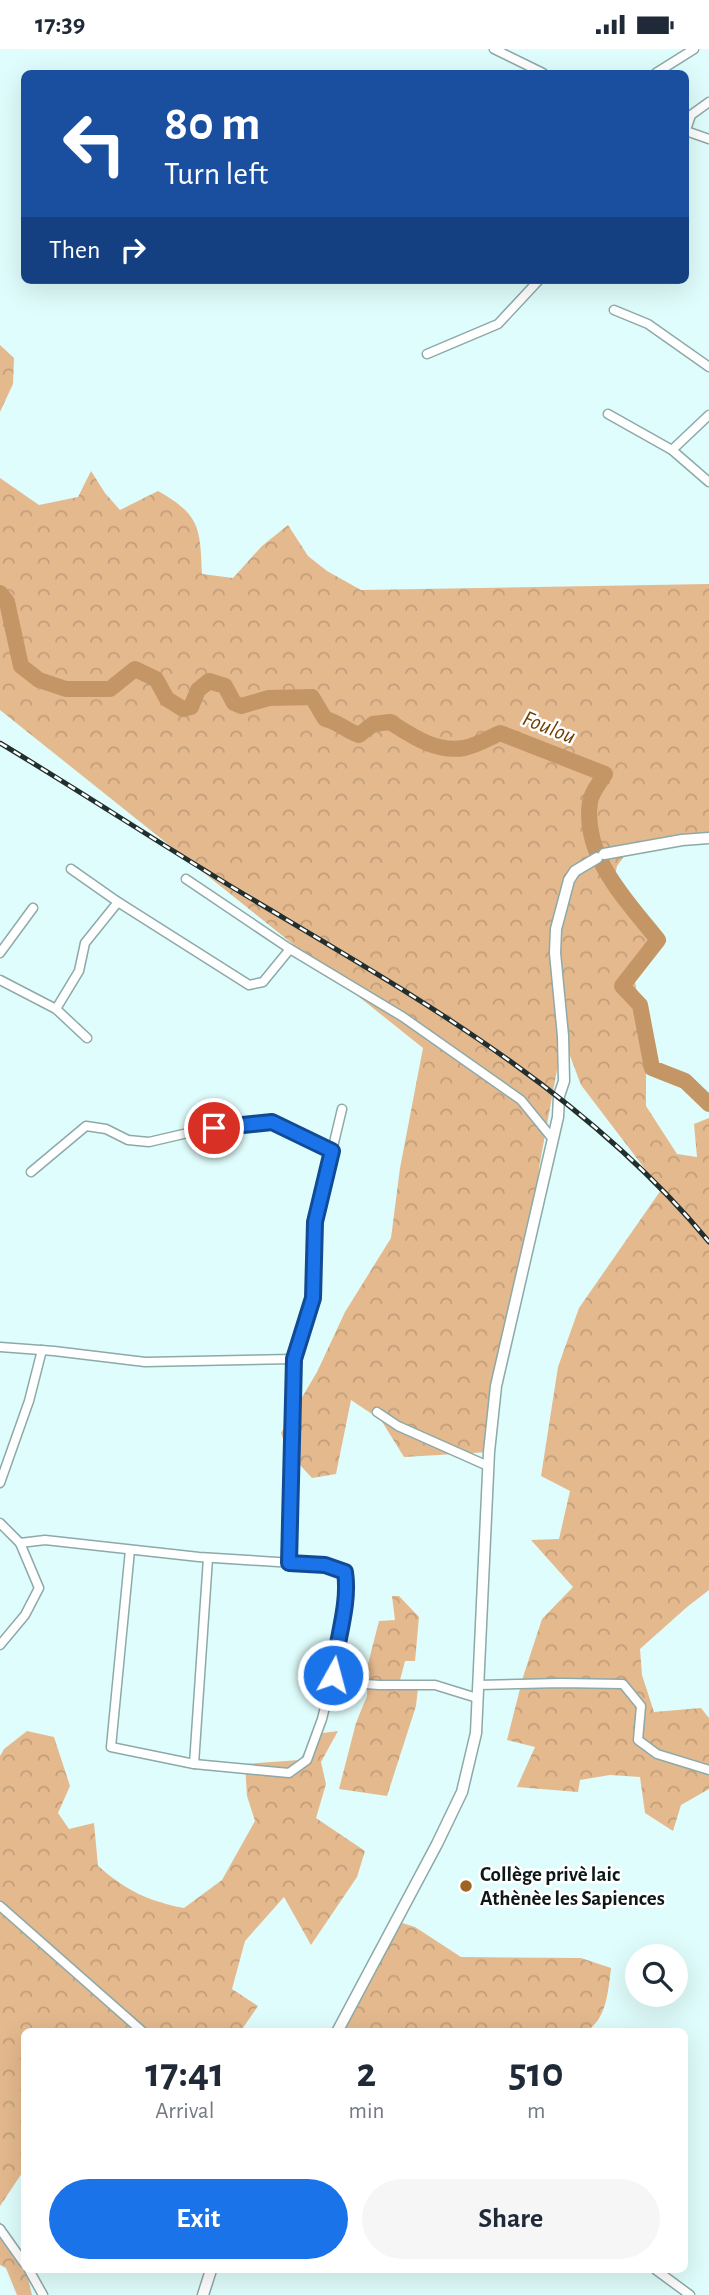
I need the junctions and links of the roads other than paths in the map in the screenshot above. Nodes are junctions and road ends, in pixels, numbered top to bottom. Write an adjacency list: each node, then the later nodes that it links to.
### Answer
1 (494, 49): 3 (street)
2 (694, 49): 4 (street)
3 (537, 70)
4 (661, 70)
5 (709, 102): 6 (street)
6 (689, 121)
7 (689, 132): 8 (street)
8 (709, 139)
9 (536, 284): 11 (street)
10 (614, 310): 12 (street)
11 (427, 354)
12 (709, 367)
13 (608, 414): 15 (street)
14 (709, 415): 15 (street)
15 (672, 450): 16 (street)
16 (709, 482)
17 (709, 838): 28 (street)
18 (71, 869): 20 (street)
19 (186, 879): 22 (street)
20 (118, 902): 22 (street); 25 (street)
21 (33, 908): 23 (street)
22 (290, 949): 28 (street)
23 (0, 953)
24 (0, 981): 25 (street)
25 (56, 1009): 26 (street)
26 (87, 1038)
27 (342, 1109): 29 (street)
28 (552, 1138): 35 (street)
29 (332, 1151): 30 (street); 33 (street)
30 (31, 1171)
31 (0, 1347): 32 (street)
32 (42, 1350): 33 (street); 36 (street)
33 (294, 1359): 41 (street)
34 (377, 1412): 35 (street)
35 (488, 1466): 44 (street)
36 (0, 1483)
37 (0, 1523): 38 (street)
38 (20, 1543): 39 (street); 42 (street)
39 (130, 1550): 40 (street); 46 (street)
40 (208, 1558): 41 (street); 46 (street)
41 (289, 1563): 43 (street)
42 (0, 1645)
43 (333, 1675): 45 (street); 46 (street)
44 (478, 1685): 45 (street); 47 (street)
45 (477, 1698): 50 (street)
46 (194, 1764)
47 (709, 1770)
48 (0, 1906): 49 (street)
49 (138, 2028)
50 (339, 2028)
51 (0, 2229): 52 (street)
52 (21, 2259)
53 (31, 2273): 56 (street)
54 (210, 2273): 57 (street)
55 (660, 2273): 58 (street)
56 (43, 2295)
57 (203, 2295)
58 (690, 2295)

